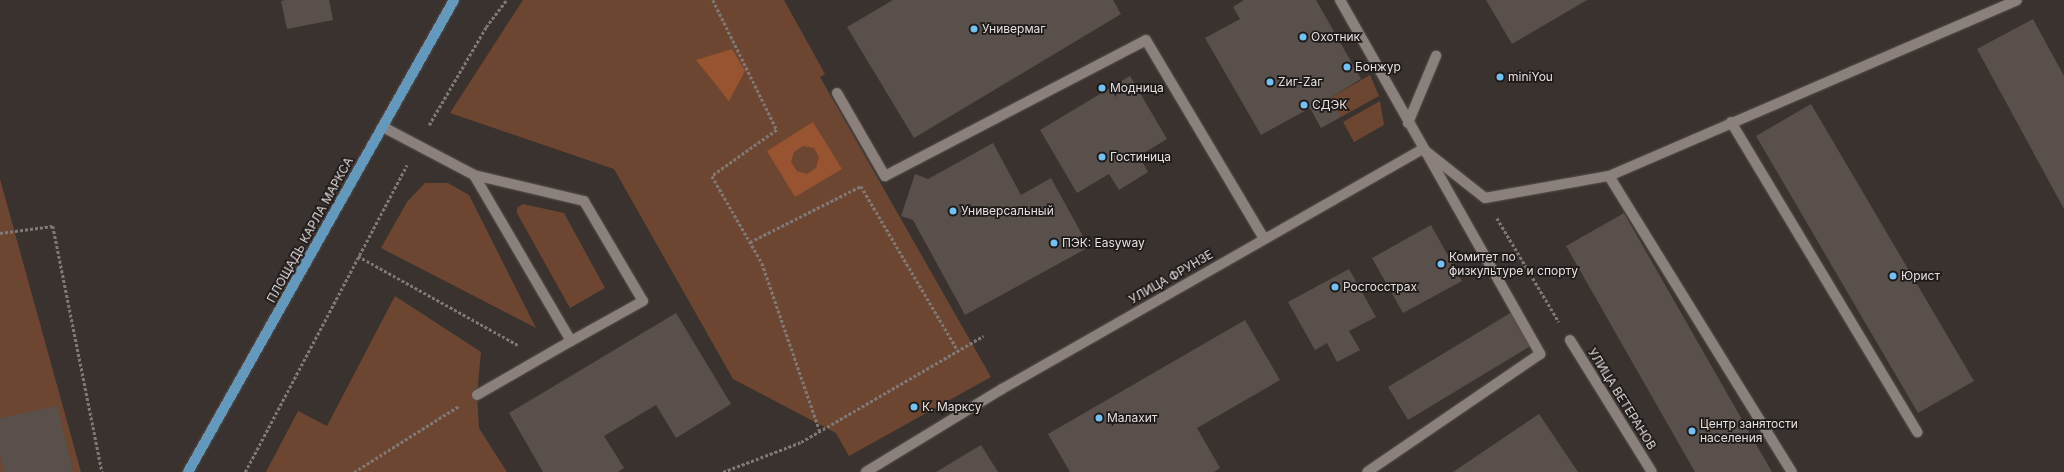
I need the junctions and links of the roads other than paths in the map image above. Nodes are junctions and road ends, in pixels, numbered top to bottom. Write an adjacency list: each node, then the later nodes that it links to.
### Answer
1 (454, 0): 8 (main road, ПЛОЩАДЬ КАРЛА МАРКСА)
2 (1340, 0): 7 (street)
3 (2017, 0): 6 (street)
4 (1436, 56): 7 (street)
5 (837, 93): 12 (street)
6 (1731, 122): 11 (street); 16 (street)
7 (1408, 123): 9 (street)
8 (383, 127): 10 (street); 17 (main road, ПЛОЩАДЬ КАРЛА МАРКСА)
9 (1423, 149): 11 (street); 12 (street, УЛИЦА ФРУНЗЕ); 19 (street)
10 (474, 175): 14 (street); 14 (street)
11 (1609, 176): 21 (street)
12 (1264, 239): 18 (street, УЛИЦА ФРУНЗЕ)
13 (1570, 340): 20 (street, УЛИЦА ВЕТЕРАНОВ)
14 (570, 341): 15 (street)
15 (477, 395)
16 (1917, 432)
17 (188, 472)
18 (866, 472)
19 (1367, 472)
20 (1652, 472)
21 (1792, 472)

